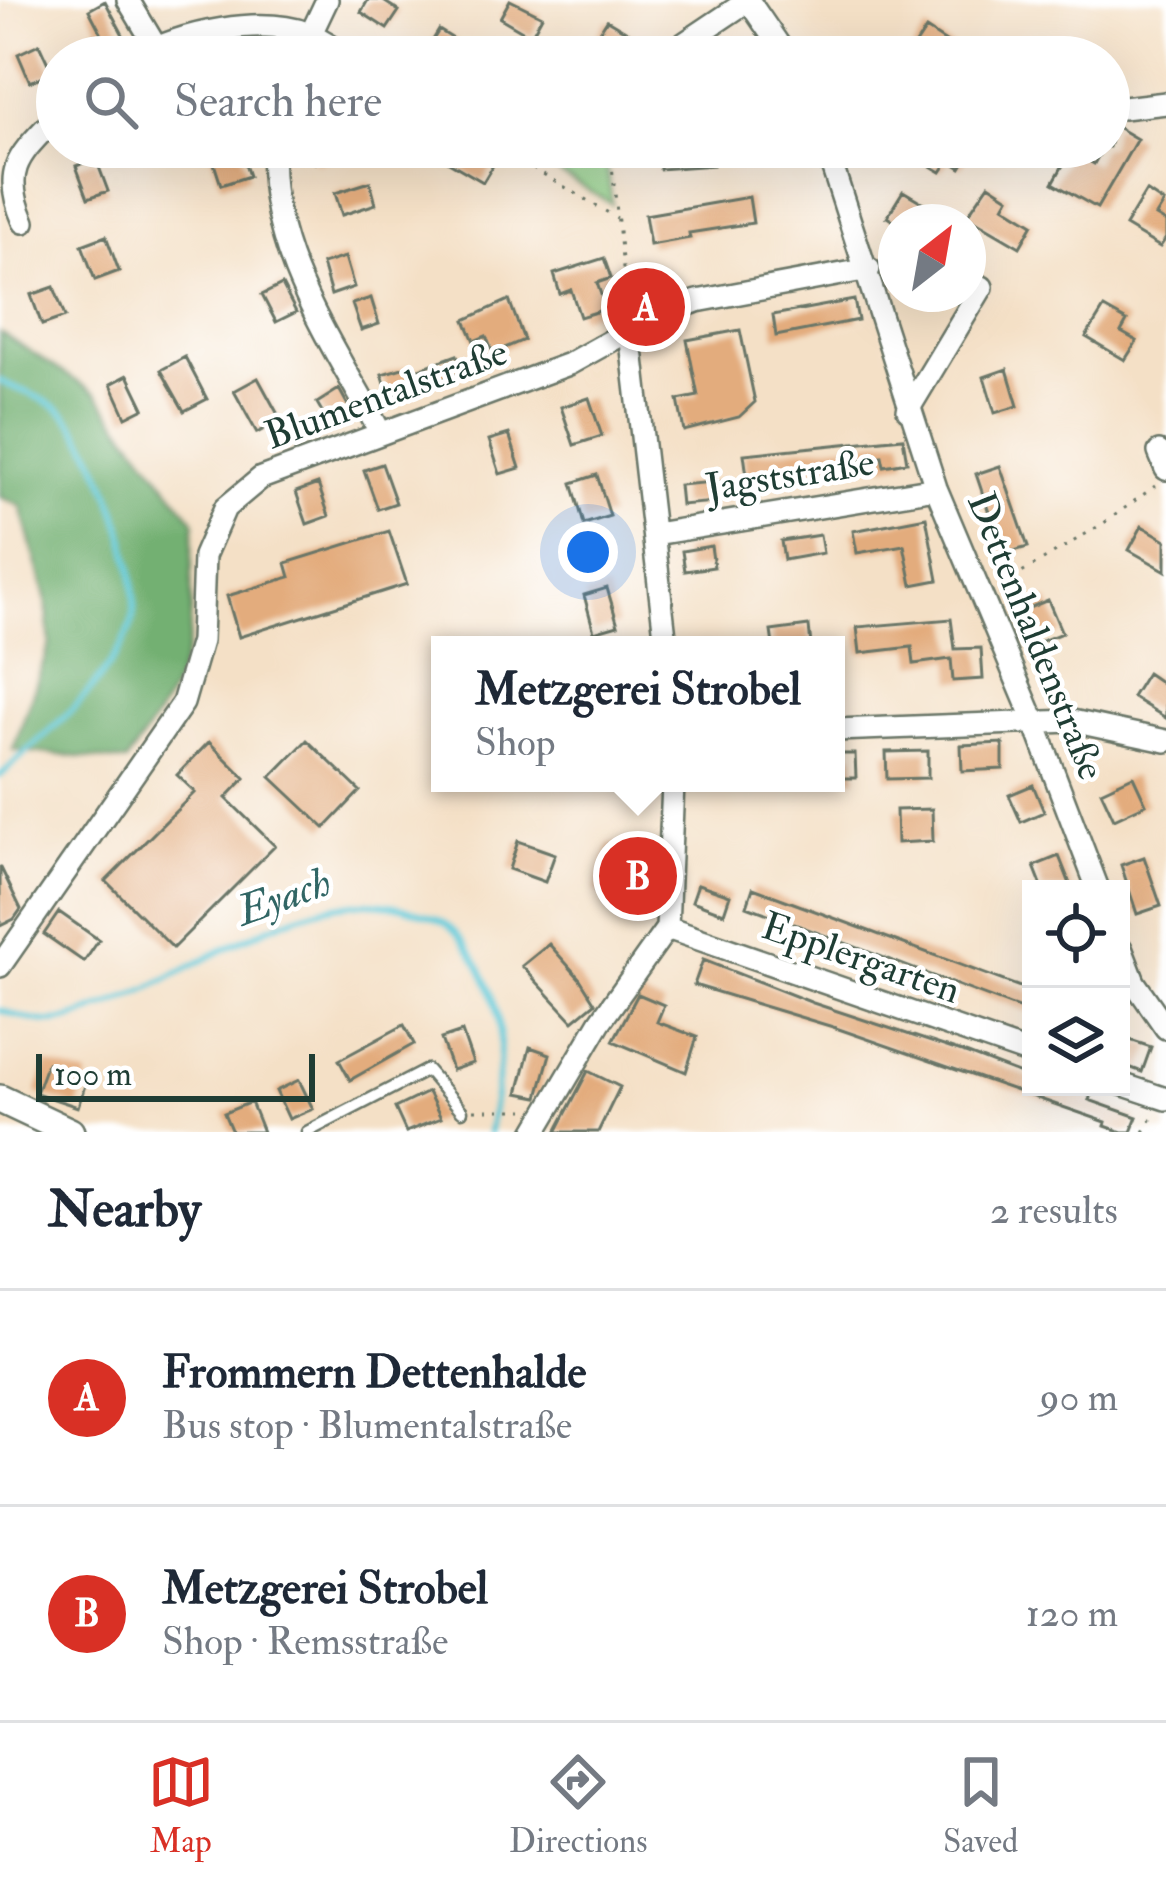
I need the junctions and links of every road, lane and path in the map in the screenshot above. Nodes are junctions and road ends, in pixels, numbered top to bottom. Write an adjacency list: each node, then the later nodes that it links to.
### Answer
1 (128, 0): 5 (street)
2 (327, 0): 4 (street)
3 (749, 0): 9 (street); 10 (street)
4 (309, 33): 6 (street); 7 (street); 8 (street)
5 (142, 36)
6 (209, 36)
7 (308, 36)
8 (314, 36)
9 (695, 36)
10 (774, 36)
11 (1166, 103): 12 (street)
12 (1130, 107)
13 (36, 138): 19 (street)
14 (272, 168): 24 (street)
15 (540, 168): 18 (path)
16 (613, 168): 18 (path)
17 (833, 168): 20 (street, Dettenhaldenstraße)
18 (620, 220): 22 (path)
19 (24, 222)
20 (868, 269): 22 (street, Blumentalstraße); 23 (street, Dettenhaldenstraße)
21 (967, 312): 23 (street)
22 (630, 332): 24 (street, Blumentalstraße); 27 (street)
23 (908, 410): 26 (street, Dettenhaldenstraße)
24 (380, 432): 36 (street, Blumentalstraße)
25 (1164, 466): 28 (path)
26 (936, 488): 27 (street, Jagststraße); 28 (street, Dettenhaldenstraße)
27 (655, 534): 29 (street)
28 (981, 597): 30 (street, Dettenhaldenstraße)
29 (665, 636)
30 (1034, 721): 31 (street); 32 (street); 34 (street, Dettenhaldenstraße)
31 (845, 730)
32 (1166, 741)
33 (673, 792): 35 (street)
34 (1096, 880)
35 (667, 928): 39 (street, Epplergarten); 48 (street)
36 (0, 966)
37 (1130, 972): 38 (street)
38 (1166, 1028)
39 (1022, 1051)
40 (1130, 1087): 42 (street)
41 (0, 1099): 46 (main road)
42 (1166, 1099)
43 (516, 1109): 44 (path)
44 (482, 1110)
45 (462, 1111): 47 (lane)
46 (70, 1132)
47 (307, 1132)
48 (535, 1132)

